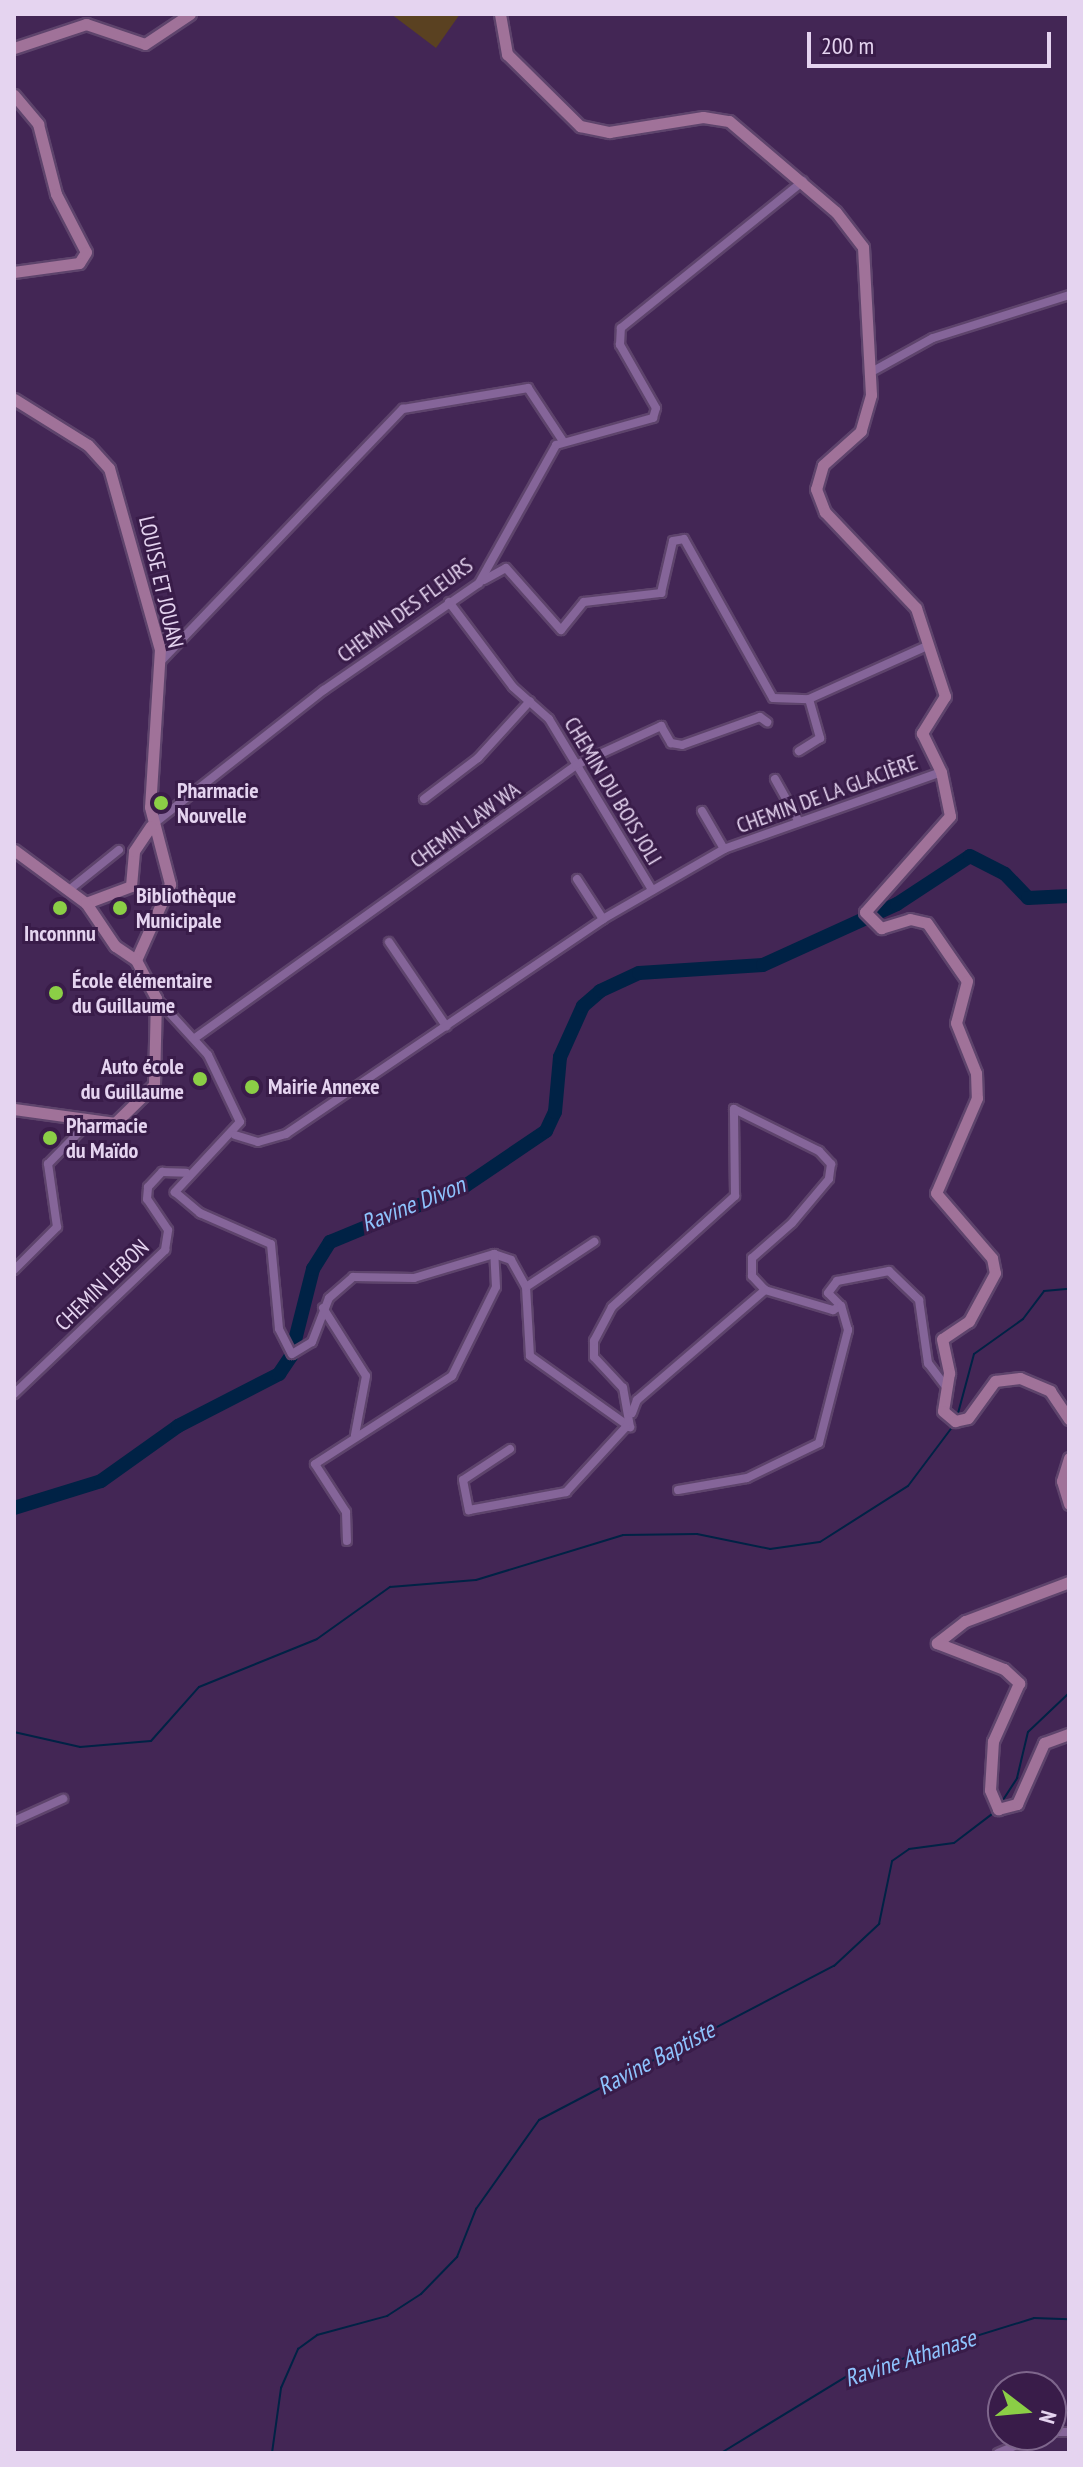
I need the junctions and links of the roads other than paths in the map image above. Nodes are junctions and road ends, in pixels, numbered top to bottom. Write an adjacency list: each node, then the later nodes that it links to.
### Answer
1 (190, 14): 3 (street)
2 (500, 14): 5 (street)
3 (14, 48)
4 (14, 95): 6 (street)
5 (803, 181): 8 (street); 10 (street)
6 (14, 272)
7 (1069, 295): 8 (street)
8 (875, 370): 13 (street)
9 (16, 403): 14 (street, LOUISE ET JOUAN)
10 (563, 441): 11 (street, CHEMIN DES FLEURS); 14 (street)
11 (479, 583): 12 (street, CHEMIN DES FLEURS); 15 (street)
12 (449, 602): 16 (street, CHEMIN DU BOIS JOLI); 25 (street, CHEMIN DES FLEURS)
13 (927, 646): 15 (street); 20 (street)
14 (160, 662): 25 (street, LOUISE ET JOUAN)
15 (809, 699): 18 (street)
16 (530, 701): 19 (street, CHEMIN DU BOIS JOLI); 22 (street)
17 (767, 722): 19 (street, CHEMIN LAW WA)
18 (799, 751)
19 (576, 765): 31 (street, CHEMIN DU BOIS JOLI); 38 (street, CHEMIN LAW WA)
20 (941, 772): 24 (street, CHEMIN DE LA GLACIÈRE); 50 (street)
21 (775, 779): 24 (street)
22 (424, 799)
23 (702, 811): 26 (street, CHEMIN DE LA GLACIÈRE)
24 (799, 822): 26 (street, CHEMIN DE LA GLACIÈRE)
25 (151, 826): 32 (street, LOUISE ET JOUAN); 35 (street, LOUISE ET JOUAN)
26 (724, 849): 31 (street, CHEMIN DE LA GLACIÈRE)
27 (14, 850): 30 (street)
28 (119, 850): 30 (street)
29 (577, 879): 33 (street)
30 (69, 890): 32 (street)
31 (652, 890): 33 (street, CHEMIN DE LA GLACIÈRE)
32 (86, 903): 35 (street)
33 (603, 919): 37 (street, CHEMIN DE LA GLACIÈRE)
34 (389, 942): 37 (street)
35 (136, 960): 36 (street)
36 (156, 998): 38 (street); 40 (street)
37 (446, 1026): 41 (street, CHEMIN DE LA GLACIÈRE)
38 (195, 1038): 41 (street)
39 (14, 1109): 40 (street)
40 (88, 1123): 45 (street)
41 (235, 1135): 42 (street)
42 (186, 1173): 49 (street); 51 (street, CHEMIN LEBON)
43 (594, 1242): 46 (street)
44 (494, 1254): 46 (street); 49 (street); 55 (street)
45 (14, 1270)
46 (526, 1287): 54 (street)
47 (765, 1290): 48 (street); 52 (street); 52 (street)
48 (841, 1306): 50 (street); 58 (street)
49 (323, 1308): 55 (street)
50 (946, 1387): 53 (street)
51 (14, 1394)
52 (631, 1414): 54 (street)
53 (1069, 1419)
54 (626, 1427): 56 (street)
55 (355, 1435): 60 (street)
56 (510, 1449)
57 (1069, 1458): 59 (street)
58 (678, 1490)
59 (1069, 1504)
60 (347, 1541)
61 (1069, 1582): 62 (street)
62 (1069, 1734)
63 (63, 1799): 64 (street)
64 (14, 1821)

